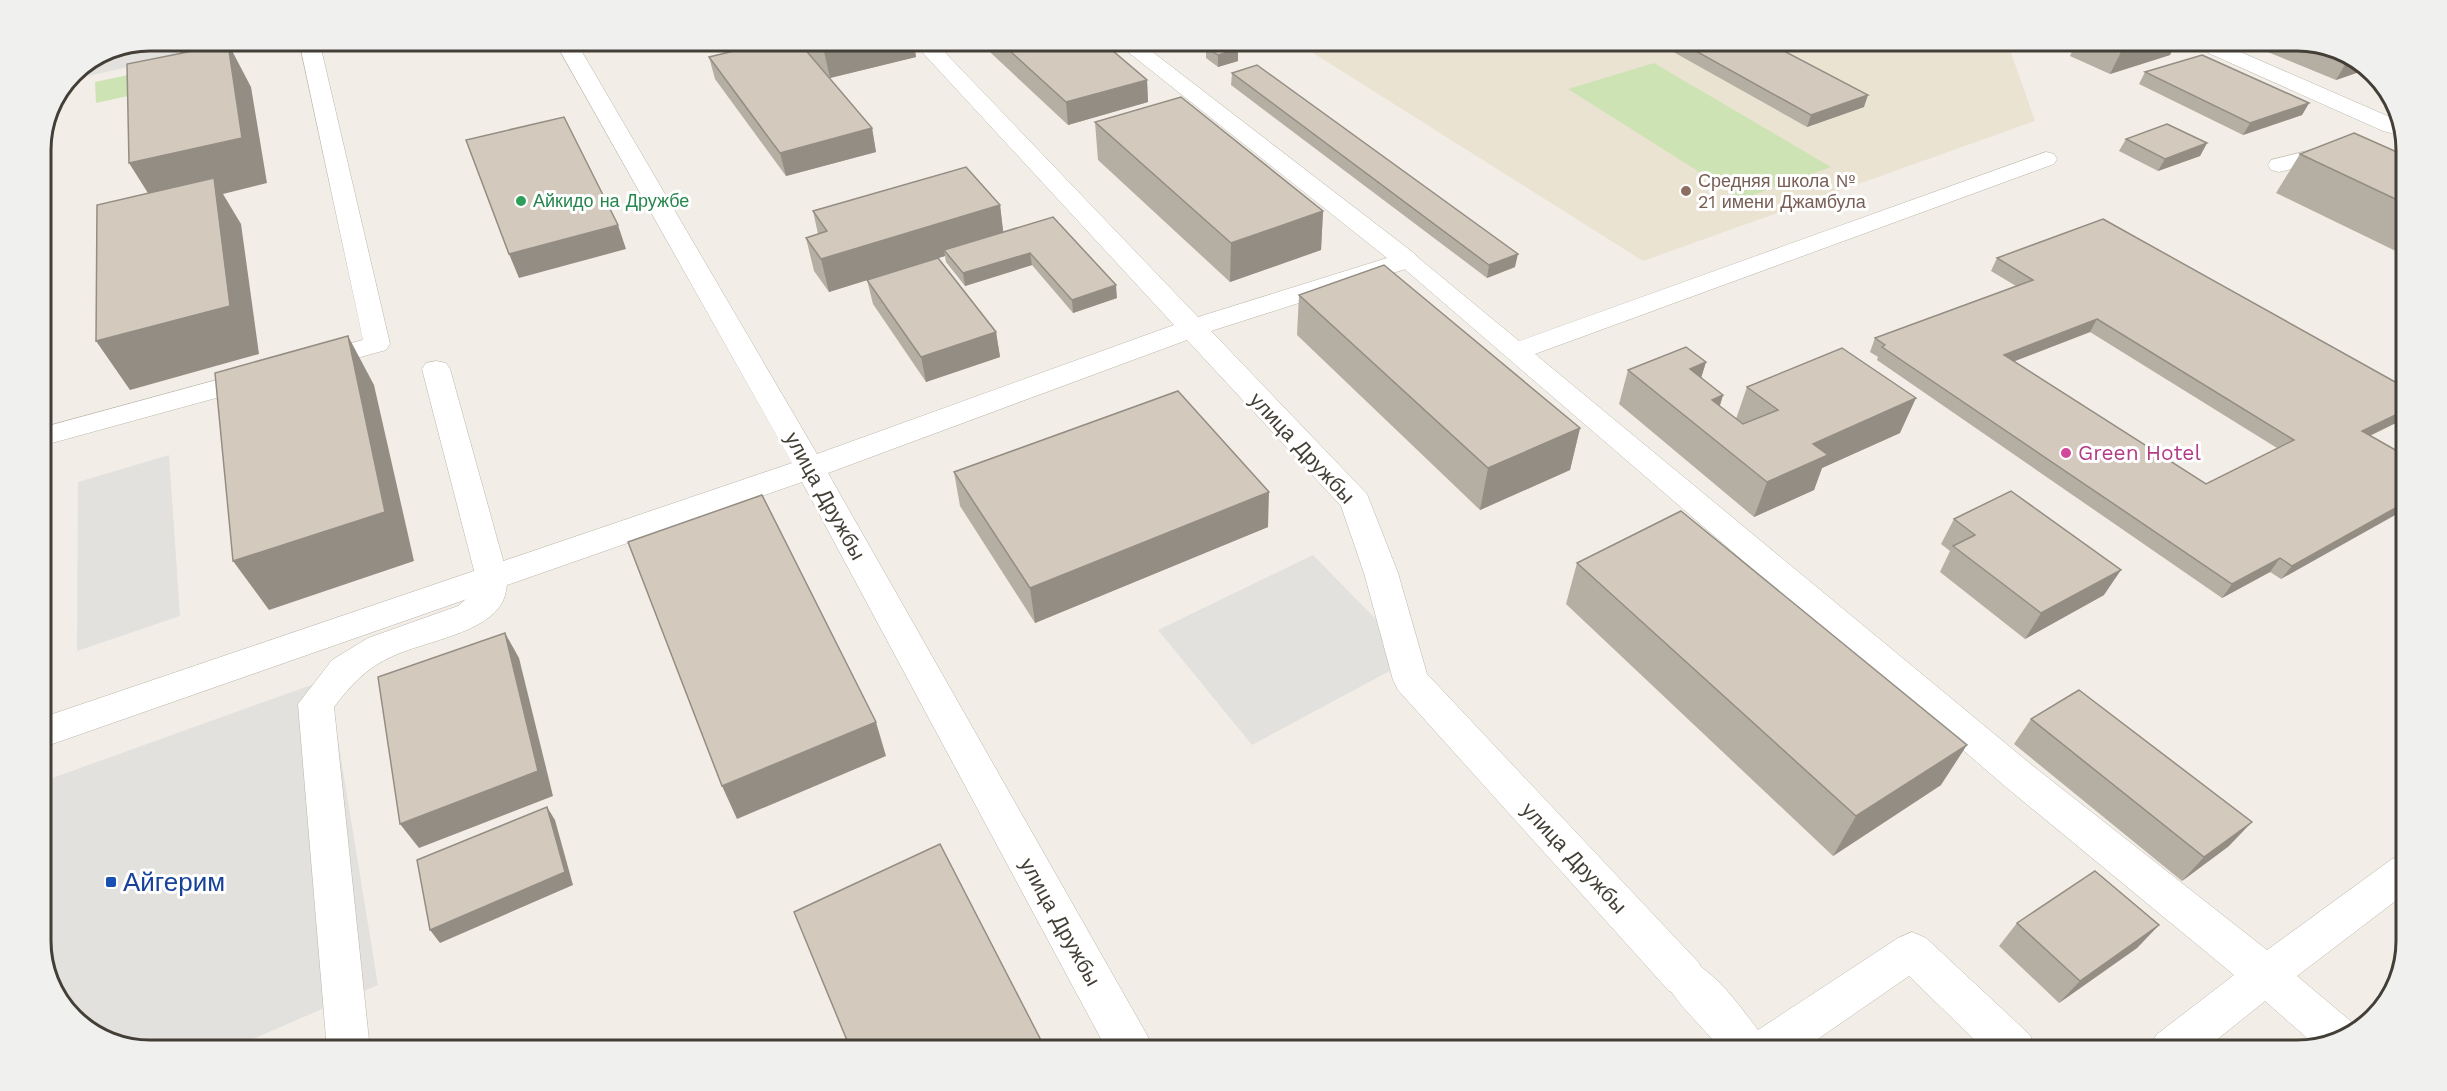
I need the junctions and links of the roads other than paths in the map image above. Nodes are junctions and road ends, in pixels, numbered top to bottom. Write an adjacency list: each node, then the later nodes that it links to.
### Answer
1 (311, 51): 14 (lane)
2 (570, 51): 15 (street, улица Дружбы)
3 (931, 51): 11 (street, улица Дружбы)
4 (1137, 51): 10 (street)
5 (2221, 51): 6 (lane)
6 (2391, 122)
7 (2392, 126): 9 (lane)
8 (2046, 159): 12 (lane)
9 (2279, 165)
10 (1406, 260): 11 (street); 12 (lane)
11 (1190, 329): 15 (street); 20 (street, улица Дружбы)
12 (1515, 352): 19 (lane)
13 (436, 369): 16 (lane)
14 (51, 434)
15 (810, 468): 16 (street); 23 (street, улица Дружбы)
16 (492, 578): 17 (street); 22 (lane)
17 (51, 730)
18 (2396, 878): 19 (lane)
19 (2266, 975): 21 (lane); 27 (lane)
20 (1684, 977): 24 (lane)
21 (2333, 1033)
22 (347, 1040)
23 (1125, 1040)
24 (1740, 1040)
25 (1781, 1040): 26 (lane)
26 (2005, 1040)
27 (2184, 1040)

